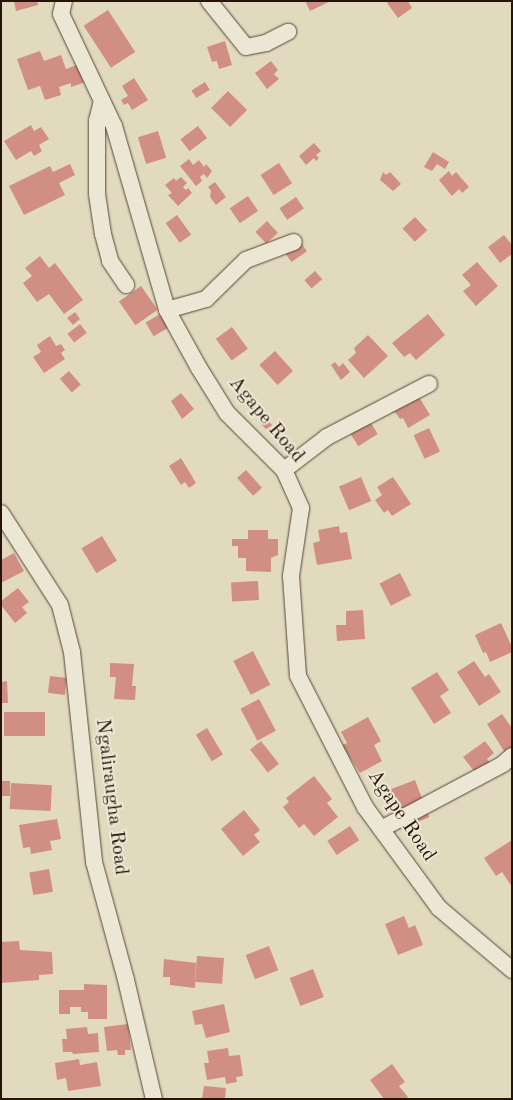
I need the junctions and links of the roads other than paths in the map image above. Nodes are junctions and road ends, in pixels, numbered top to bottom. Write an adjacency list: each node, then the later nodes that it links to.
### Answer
1 (64, 1): 4 (street, Agape Road)
2 (209, 1): 3 (street)
3 (288, 32)
4 (102, 101): 6 (street); 7 (street, Agape Road)
5 (294, 242): 7 (street)
6 (126, 284)
7 (167, 310): 9 (street, Agape Road)
8 (429, 384): 9 (street)
9 (284, 470): 12 (street, Agape Road)
10 (2, 516): 14 (street, Ngaliraugha Road)
11 (512, 756): 12 (street)
12 (381, 829): 13 (street, Agape Road)
13 (512, 970)
14 (154, 1099)

